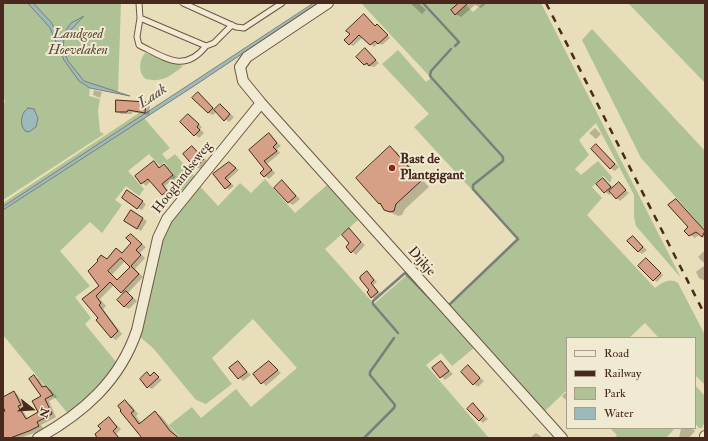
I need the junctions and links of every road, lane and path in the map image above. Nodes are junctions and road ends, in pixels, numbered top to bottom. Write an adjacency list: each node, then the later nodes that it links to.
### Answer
1 (139, 3): 5 (lane)
2 (182, 3): 6 (lane)
3 (282, 3): 6 (lane)
4 (328, 3): 8 (street)
5 (140, 18): 7 (lane); 7 (lane)
6 (232, 26): 7 (lane)
7 (206, 46)
8 (261, 103): 9 (street, Hooglandseweg); 10 (street, Dijkje)
9 (38, 438)
10 (562, 438)

